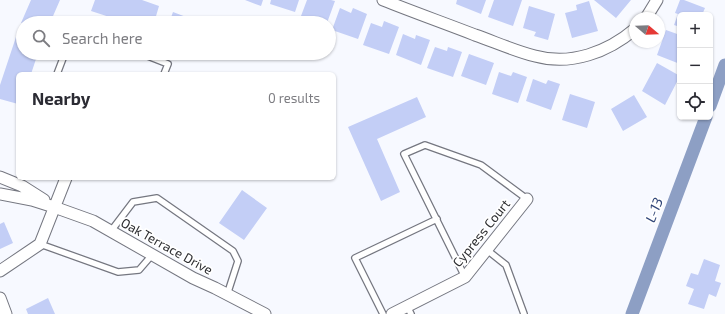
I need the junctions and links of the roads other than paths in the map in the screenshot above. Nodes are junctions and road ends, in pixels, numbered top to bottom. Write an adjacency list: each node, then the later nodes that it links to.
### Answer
1 (383, 0): 4 (street)
2 (657, 0): 3 (street)
3 (650, 12)
4 (629, 34)
5 (62, 60): 7 (lane)
6 (158, 60): 8 (lane)
7 (58, 72)
8 (165, 72)
9 (0, 177): 13 (street, Oak Terrace Drive)
10 (65, 180): 13 (street)
11 (0, 194): 13 (street, Oak Terrace Drive)
12 (526, 199): 14 (lane); 17 (street, Cypress Court)
13 (54, 206): 15 (street, Oak Terrace Drive); 16 (street)
14 (437, 220): 20 (lane); 26 (lane)
15 (111, 231): 18 (street, Oak Terrace Drive); 21 (lane)
16 (40, 244): 18 (lane); 19 (street)
17 (487, 250): 20 (street, Cypress Court); 28 (lane)
18 (152, 255): 21 (street, Oak Terrace Drive)
19 (0, 271)
20 (465, 277): 23 (street, Cypress Court)
21 (227, 295): 25 (street, Oak Terrace Drive)
22 (0, 298): 24 (street)
23 (409, 310): 27 (street, Cypress Court)
24 (6, 314)
25 (265, 314)
26 (383, 314)
27 (392, 314)
28 (524, 314)

